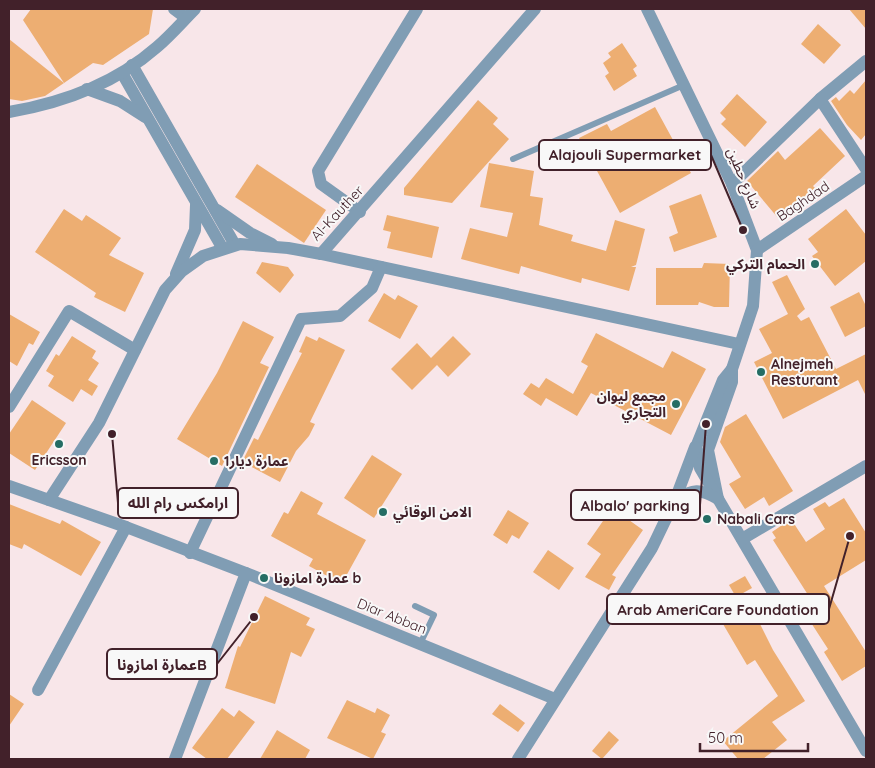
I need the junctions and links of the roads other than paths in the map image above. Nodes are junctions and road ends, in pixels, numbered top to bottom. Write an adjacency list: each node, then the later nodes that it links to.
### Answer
1 (174, 9): 5 (street)
2 (417, 9): 19 (street)
3 (535, 9): 19 (street, Al-Kauther)
4 (648, 9): 8 (street, شارع حطين)
5 (191, 13): 7 (street)
6 (866, 61): 10 (street)
7 (127, 69): 9 (street); 12 (street); 18 (street)
8 (684, 85): 13 (lane); 16 (street, شارع حطين)
9 (87, 89): 11 (street); 12 (street)
10 (820, 99): 14 (street); 16 (street)
11 (9, 112)
12 (150, 121): 17 (street)
13 (513, 160)
14 (866, 169)
15 (866, 176): 22 (street, Baghdad)
16 (732, 184): 22 (street, شارع حطين)
17 (196, 203): 20 (street); 25 (street)
18 (212, 206): 20 (street); 21 (street)
19 (360, 212): 23 (street, Al-Kauther)
20 (229, 247): 21 (street, Al-Kauther); 25 (street, Al-Kauther)
21 (279, 247): 23 (street, Al-Kauther)
22 (757, 250): 26 (street, شارع حطين)
23 (321, 254): 24 (street)
24 (381, 267): 26 (street); 40 (street)
25 (173, 281): 27 (street, Al-Kauther)
26 (740, 344): 28 (street, شارع حطين)
27 (135, 350): 29 (street); 36 (street, Al-Kauther)
28 (732, 369): 30 (street); 32 (street)
29 (9, 406)
30 (696, 447): 32 (street); 33 (street)
31 (866, 466): 39 (street)
32 (705, 468): 33 (street); 35 (street)
33 (684, 476): 37 (street)
34 (9, 486): 36 (street)
35 (718, 498): 37 (street); 39 (street)
36 (49, 500): 38 (street, Diar Abban)
37 (675, 500): 45 (street)
38 (126, 527): 40 (street, Diar Abban); 44 (street)
39 (742, 539): 46 (street)
40 (190, 552): 41 (street, Diar Abban)
41 (246, 573): 43 (street, Diar Abban); 47 (street)
42 (415, 606): 43 (lane)
43 (420, 644): 45 (street, Diar Abban)
44 (38, 690)
45 (555, 698): 48 (street)
46 (866, 751)
47 (175, 759)
48 (518, 759)

